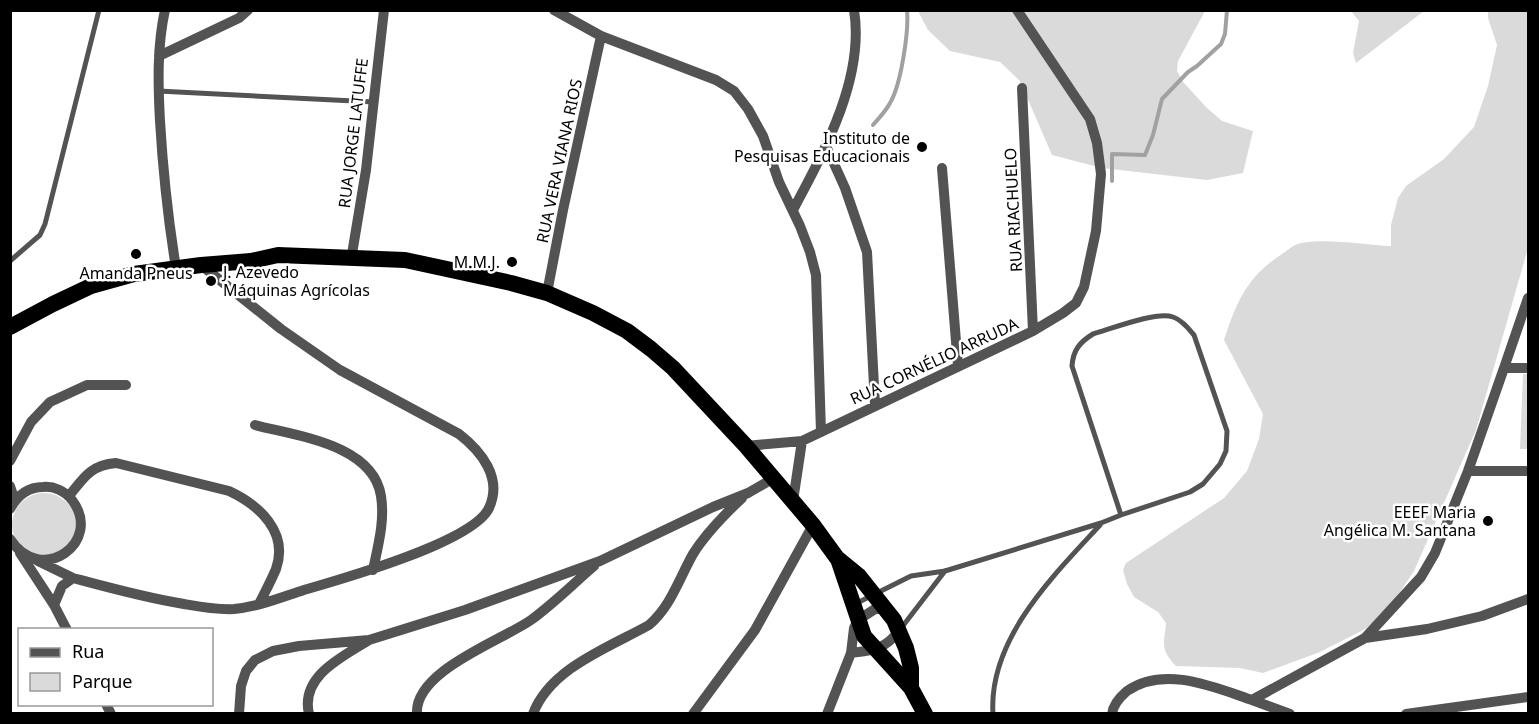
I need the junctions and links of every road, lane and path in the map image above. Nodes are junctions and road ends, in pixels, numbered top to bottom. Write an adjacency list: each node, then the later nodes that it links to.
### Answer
1 (99, 10): 17 (lane)
2 (165, 10): 9 (street)
3 (248, 10): 9 (street)
4 (384, 10): 12 (street, RUA JORGE LATUFFE)
5 (554, 10): 8 (street)
6 (854, 10): 13 (street)
7 (1017, 10): 24 (street, RUA CORNÉLIO ARRUDA)
8 (601, 36): 15 (street); 20 (street, RUA VERA VIANA RIOS)
9 (159, 56): 11 (street)
10 (1022, 88): 24 (street, RUA RIACHUELO)
11 (159, 91): 12 (lane); 19 (street)
12 (374, 102): 16 (street, RUA JORGE LATUFFE)
13 (826, 146): 15 (street); 30 (street)
14 (942, 168): 26 (street)
15 (793, 210): 32 (street)
16 (351, 260): 18 (highway); 20 (highway)
17 (10, 261)
18 (201, 265): 19 (highway); 52 (street)
19 (176, 268): 22 (highway)
20 (547, 293): 34 (highway)
21 (1528, 298): 27 (street)
22 (53, 304): 23 (highway); 25 (highway)
23 (10, 327)
24 (1033, 331): 26 (street, RUA CORNÉLIO ARRUDA)
25 (10, 333)
26 (958, 366): 30 (street, RUA CORNÉLIO ARRUDA)
27 (1504, 368): 28 (street); 36 (street)
28 (1528, 368)
29 (126, 385): 35 (street)
30 (875, 405): 32 (street, RUA CORNÉLIO ARRUDA)
31 (255, 425): 52 (street)
32 (821, 432): 33 (street, RUA CORNÉLIO ARRUDA)
33 (802, 441): 34 (street, RUA CORNÉLIO ARRUDA); 42 (street)
34 (747, 446): 38 (highway)
35 (10, 461)
36 (1468, 471): 37 (street); 63 (street)
37 (1528, 471)
38 (774, 478): 40 (street); 42 (highway)
39 (10, 486): 43 (street)
40 (748, 493): 51 (street); 73 (street)
41 (69, 496): 43 (street); 50 (street); 57 (street)
42 (793, 501): 46 (highway)
43 (13, 505)
44 (1121, 515): 44 (lane); 45 (lane)
45 (1101, 523): 53 (lane); 77 (lane)
46 (813, 525): 49 (highway); 74 (street)
47 (10, 539): 48 (street)
48 (19, 551): 50 (street); 58 (street)
49 (837, 558): 55 (highway); 60 (highway)
50 (35, 560): 54 (street)
51 (600, 561): 64 (street); 72 (street)
52 (373, 570): 57 (street)
53 (945, 571): 55 (lane); 62 (lane)
54 (73, 578): 57 (street); 58 (street)
55 (874, 594): 59 (highway); 60 (lane)
56 (1528, 598): 63 (street)
57 (259, 604)
58 (54, 605): 61 (street)
59 (886, 609): 60 (street); 62 (highway)
60 (856, 612): 65 (highway); 66 (street)
61 (66, 628)
62 (899, 631): 65 (street); 67 (highway)
63 (1365, 638): 69 (street)
64 (369, 640): 70 (street); 71 (street)
65 (875, 650): 66 (street); 67 (highway)
66 (851, 653): 75 (street)
67 (911, 688): 76 (highway)
68 (1528, 697): 80 (street)
69 (1252, 700): 78 (street); 79 (street)
70 (239, 714)
71 (309, 714)
72 (417, 714)
73 (533, 714)
74 (693, 714)
75 (826, 714)
76 (925, 714)
77 (993, 714)
78 (1112, 714)
79 (1290, 714)
80 (1406, 714)

